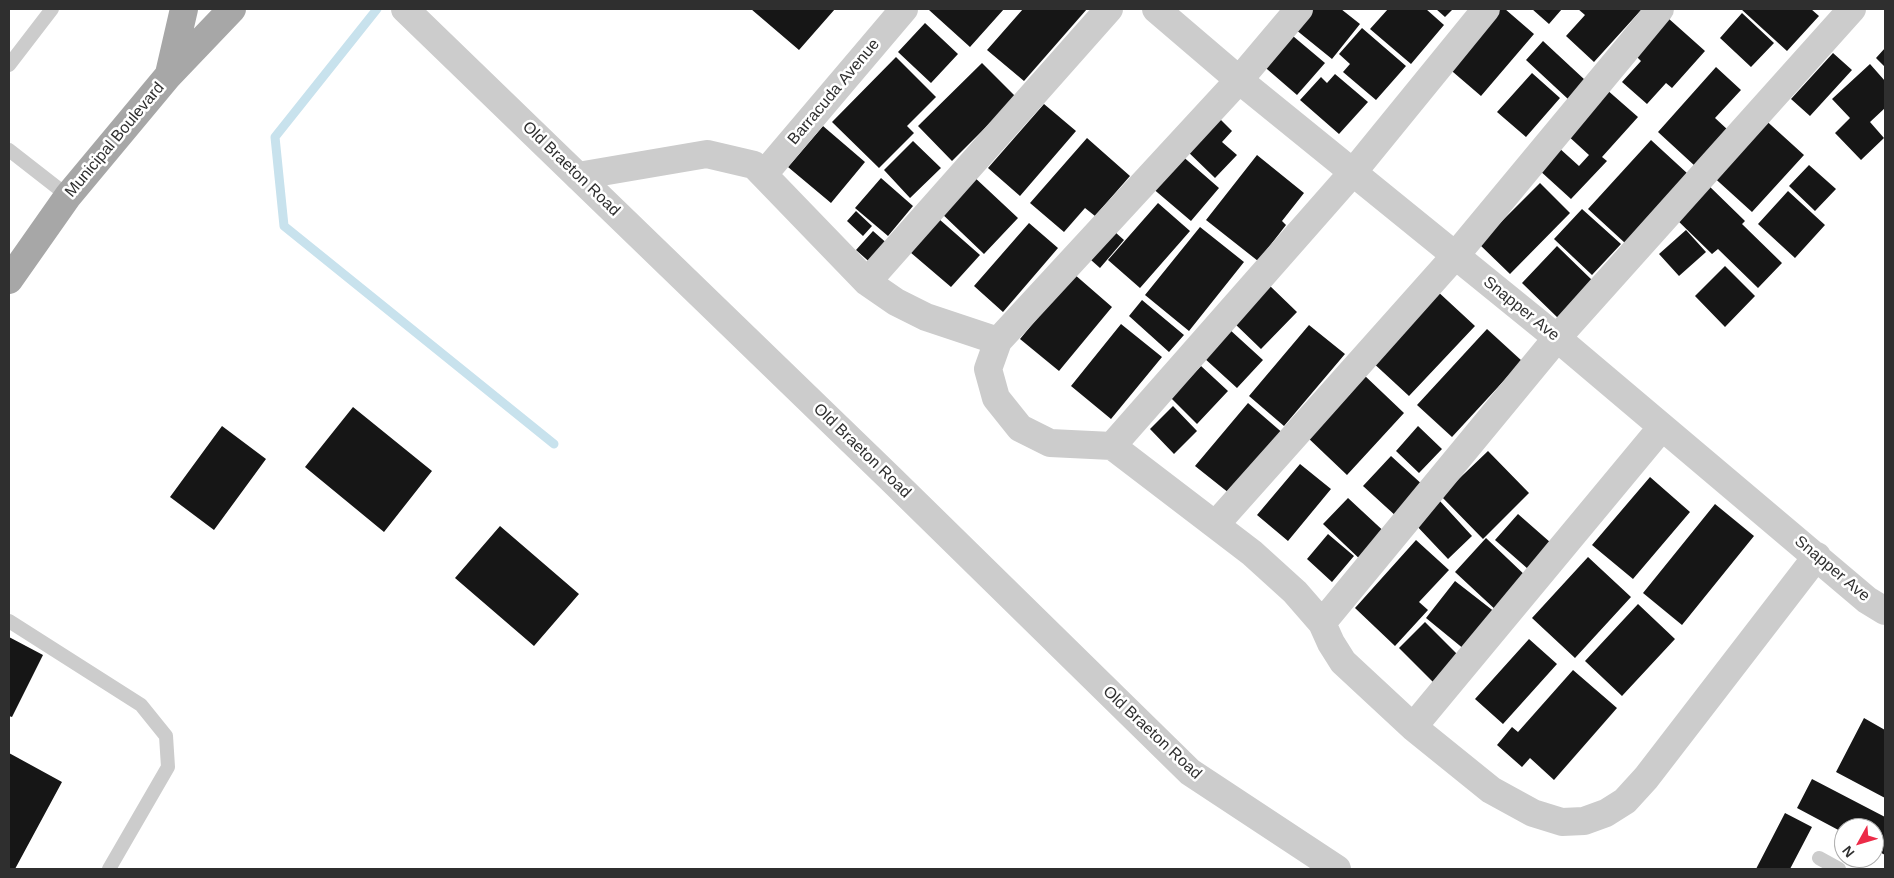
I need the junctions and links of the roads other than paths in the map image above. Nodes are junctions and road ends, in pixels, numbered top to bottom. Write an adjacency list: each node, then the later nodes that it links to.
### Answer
1 (52, 9): 12 (lane)
2 (184, 9): 13 (main road)
3 (232, 9): 13 (main road, Municipal Boulevard)
4 (405, 9): 18 (street, Old Braeton Road)
5 (904, 9): 17 (street, Barracuda Avenue)
6 (1109, 9): 22 (street)
7 (1156, 9): 14 (street, Snapper Ave)
8 (1298, 9): 14 (street)
9 (1486, 9): 16 (street)
10 (1660, 9): 20 (street)
11 (1852, 9): 23 (street)
12 (9, 64)
13 (168, 76): 19 (main road, Municipal Boulevard)
14 (1239, 80): 16 (street, Snapper Ave); 24 (street)
15 (9, 150): 19 (lane)
16 (1354, 171): 20 (street, Snapper Ave); 26 (street)
17 (764, 174): 18 (street); 22 (street)
18 (578, 176): 35 (street, Old Braeton Road)
19 (68, 196): 21 (main road, Municipal Boulevard)
20 (1455, 256): 23 (street, Snapper Ave); 27 (street)
21 (9, 280)
22 (867, 282): 24 (street)
23 (1557, 338): 25 (street, Snapper Ave); 31 (street)
24 (998, 341): 26 (street)
25 (1662, 427): 28 (street, Snapper Ave); 32 (street)
26 (1112, 446): 27 (street)
27 (1216, 524): 31 (street)
28 (1816, 556): 29 (street, Snapper Ave); 32 (street)
29 (1885, 611)
30 (9, 621): 34 (lane)
31 (1322, 624): 32 (street)
32 (1413, 727)
33 (1818, 858): 36 (lane)
34 (109, 869)
35 (1337, 869)
36 (1839, 869)

